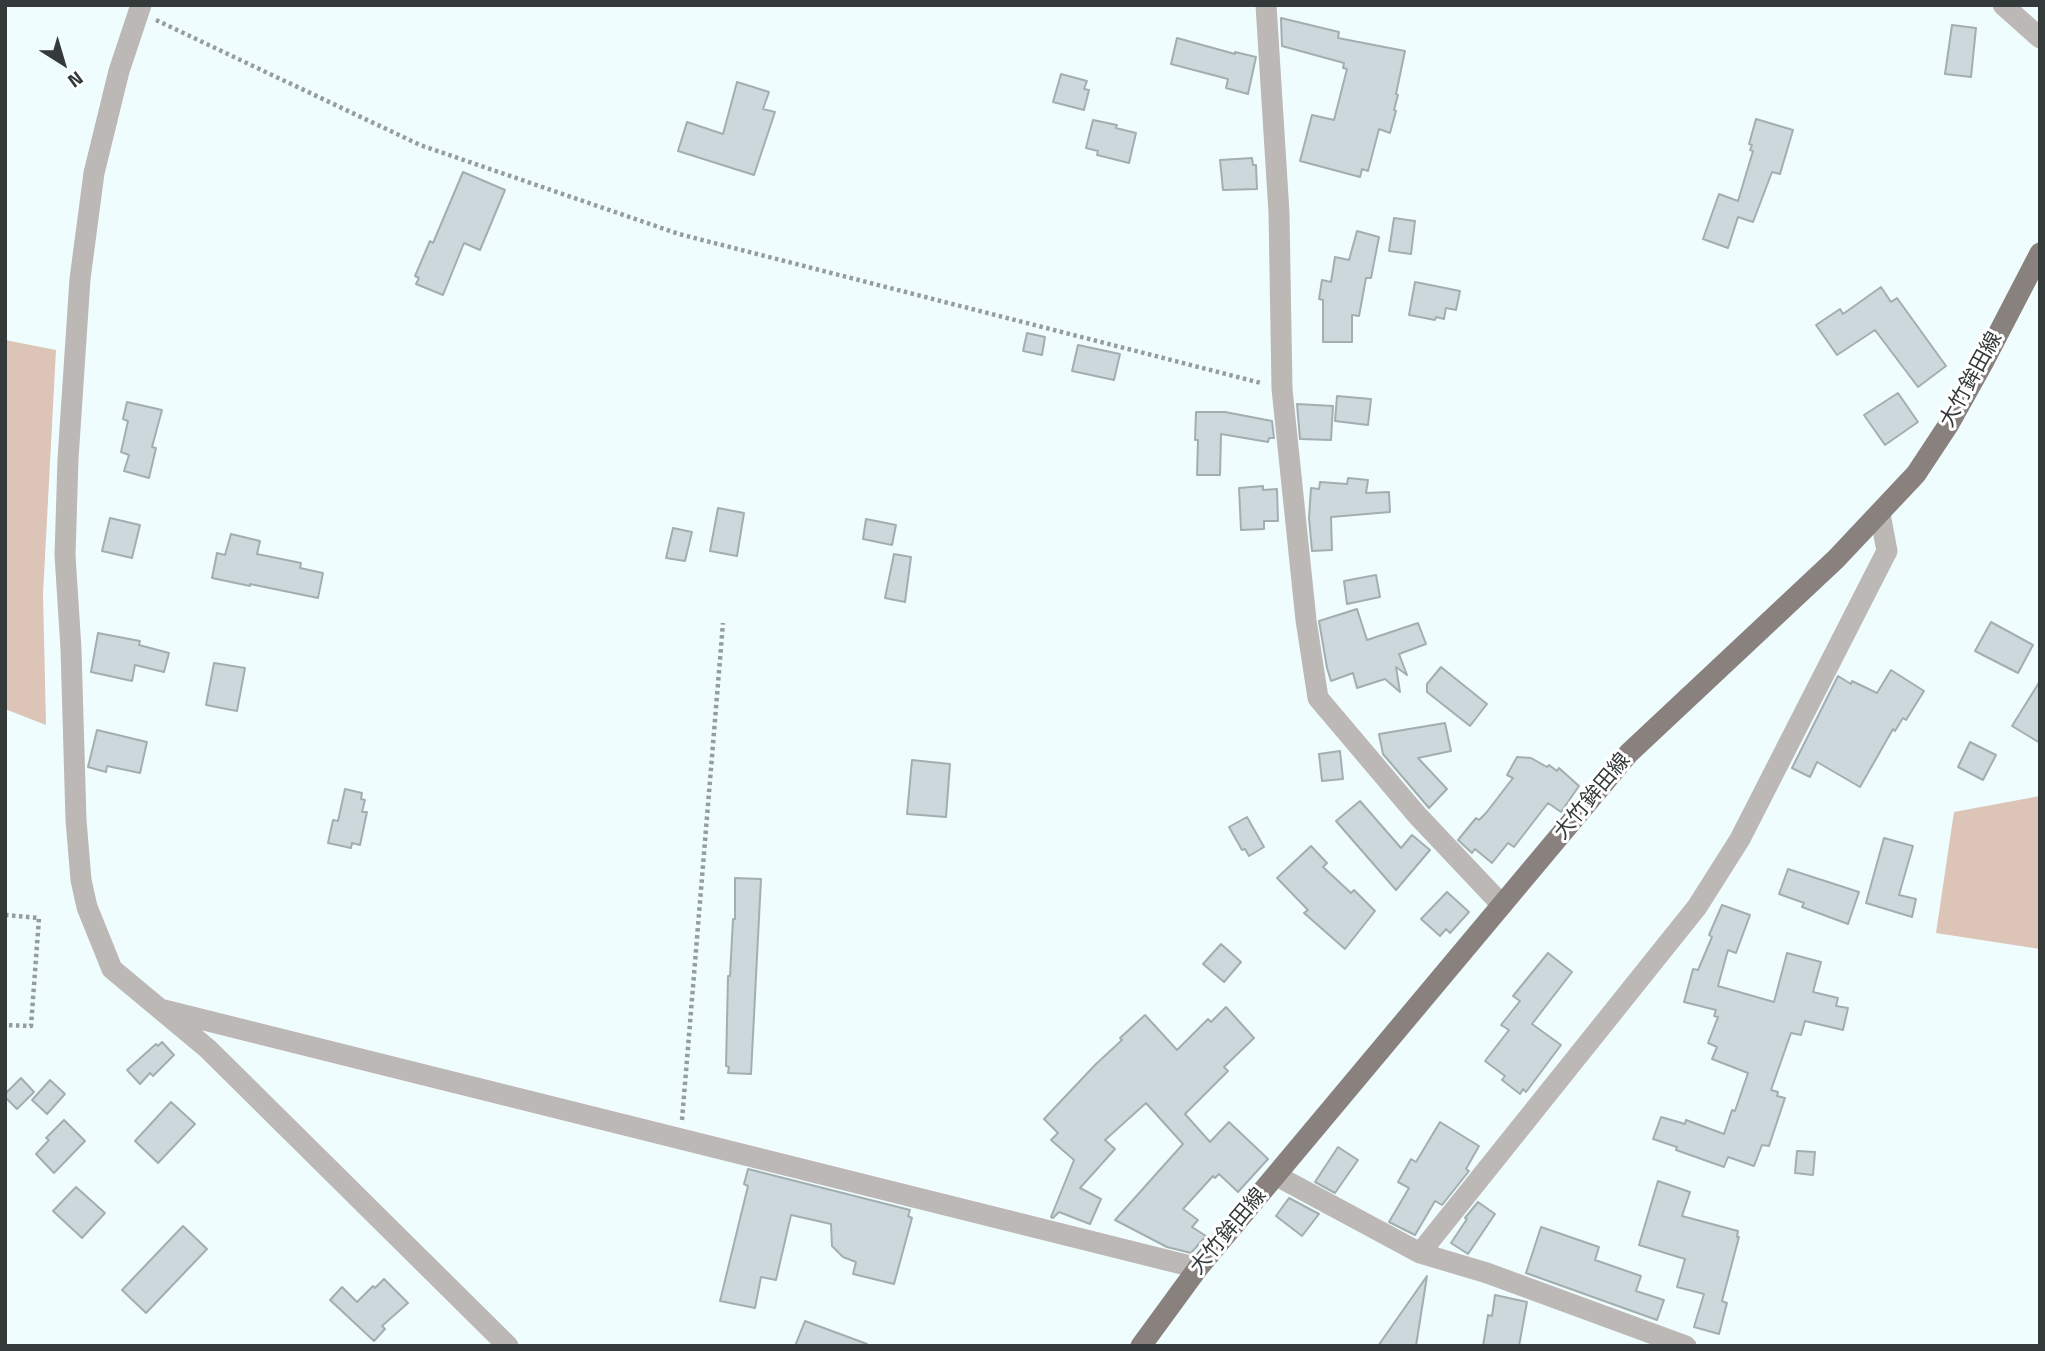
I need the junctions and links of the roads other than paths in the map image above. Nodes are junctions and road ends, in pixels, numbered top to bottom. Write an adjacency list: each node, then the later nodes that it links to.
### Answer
1 (1266, 5): 7 (street)
2 (2003, 5): 4 (street)
3 (140, 9): 8 (street)
4 (2040, 38)
5 (2040, 253): 6 (main road, 大竹鉾田線)
6 (1880, 514): 7 (main road, 大竹鉾田線); 10 (street)
7 (1502, 905): 9 (main road, 大竹鉾田線)
8 (160, 1008): 11 (street); 12 (street)
9 (1277, 1176): 10 (street); 11 (main road, 大竹鉾田線)
10 (1420, 1253): 14 (street)
11 (1198, 1268): 13 (main road, 大竹鉾田線)
12 (508, 1346)
13 (1141, 1346)
14 (1686, 1346)

